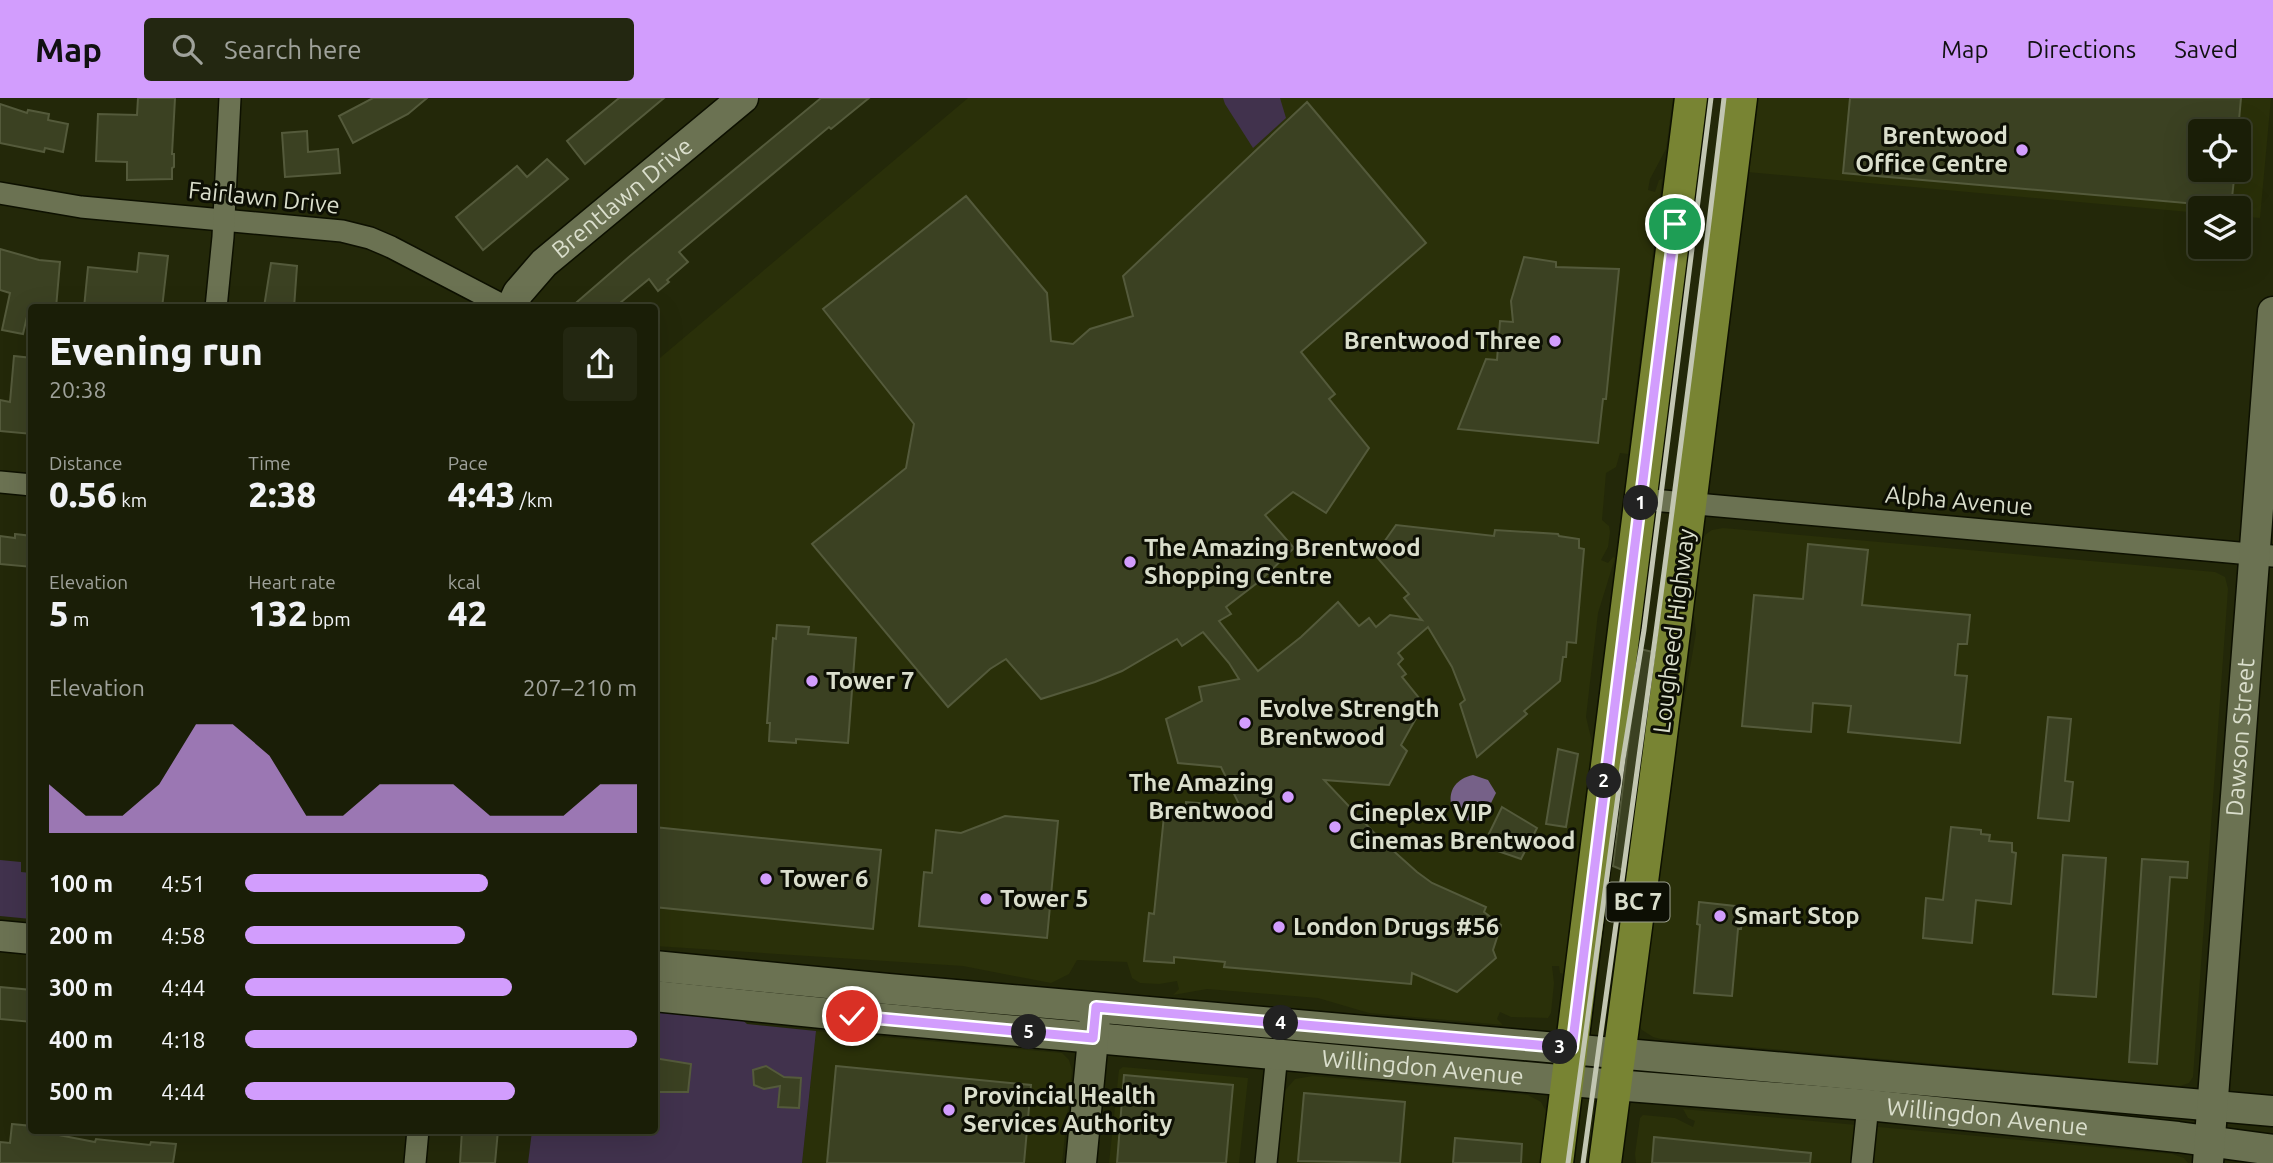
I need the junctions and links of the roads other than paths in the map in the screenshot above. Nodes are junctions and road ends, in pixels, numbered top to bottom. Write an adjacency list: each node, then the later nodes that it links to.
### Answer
1 (230, 98): 6 (street)
2 (743, 98): 9 (main road, Brentlawn Drive)
3 (1691, 98): 13 (main road, Lougheed Highway / BC 7)
4 (1741, 98): 14 (main road, Lougheed Highway / BC 7)
5 (0, 192): 6 (street, Fairlawn Drive)
6 (224, 219): 7 (street); 8 (street, Fairlawn Drive)
7 (216, 304)
8 (501, 304)
9 (511, 304)
10 (2273, 312): 15 (main road, Dawson Street)
11 (0, 482): 12 (street)
12 (28, 485)
13 (1641, 499): 14 (street, Alpha Avenue); 22 (main road, Lougheed Highway / BC 7)
14 (1689, 504): 15 (street, Alpha Avenue); 23 (main road, Lougheed Highway / BC 7)
15 (2263, 555): 27 (main road, Dawson Street)
16 (0, 936): 17 (main road)
17 (28, 939)
18 (658, 966): 20 (main road, Willingdon Avenue)
19 (658, 996): 21 (main road, Willingdon Avenue)
20 (1096, 1007): 21 (main road); 22 (main road, Willingdon Avenue)
21 (1093, 1038): 24 (main road, Willingdon Avenue); 34 (main road)
22 (1572, 1048): 23 (main road, Willingdon Avenue); 25 (main road, Lougheed Highway / BC 7)
23 (1619, 1052): 26 (main road, Lougheed Highway / BC 7); 27 (main road, Willingdon Avenue)
24 (1277, 1054): 25 (main road, Willingdon Avenue); 35 (street)
25 (1568, 1081): 26 (main road, Willingdon Avenue); 36 (main road, Lougheed Highway / BC 7)
26 (1615, 1085): 28 (main road, Willingdon Avenue); 37 (main road, Lougheed Highway / BC 7)
27 (2212, 1104): 29 (main road, Willingdon Avenue); 32 (main road, Dawson Street)
28 (1868, 1105): 32 (main road, Willingdon Avenue); 38 (street)
29 (2273, 1111)
30 (418, 1134): 33 (street)
31 (2273, 1150): 32 (main road, Willingdon Avenue)
32 (2209, 1152)
33 (415, 1163)
34 (1081, 1163)
35 (1266, 1163)
36 (1558, 1163)
37 (1605, 1163)
38 (1862, 1163)

